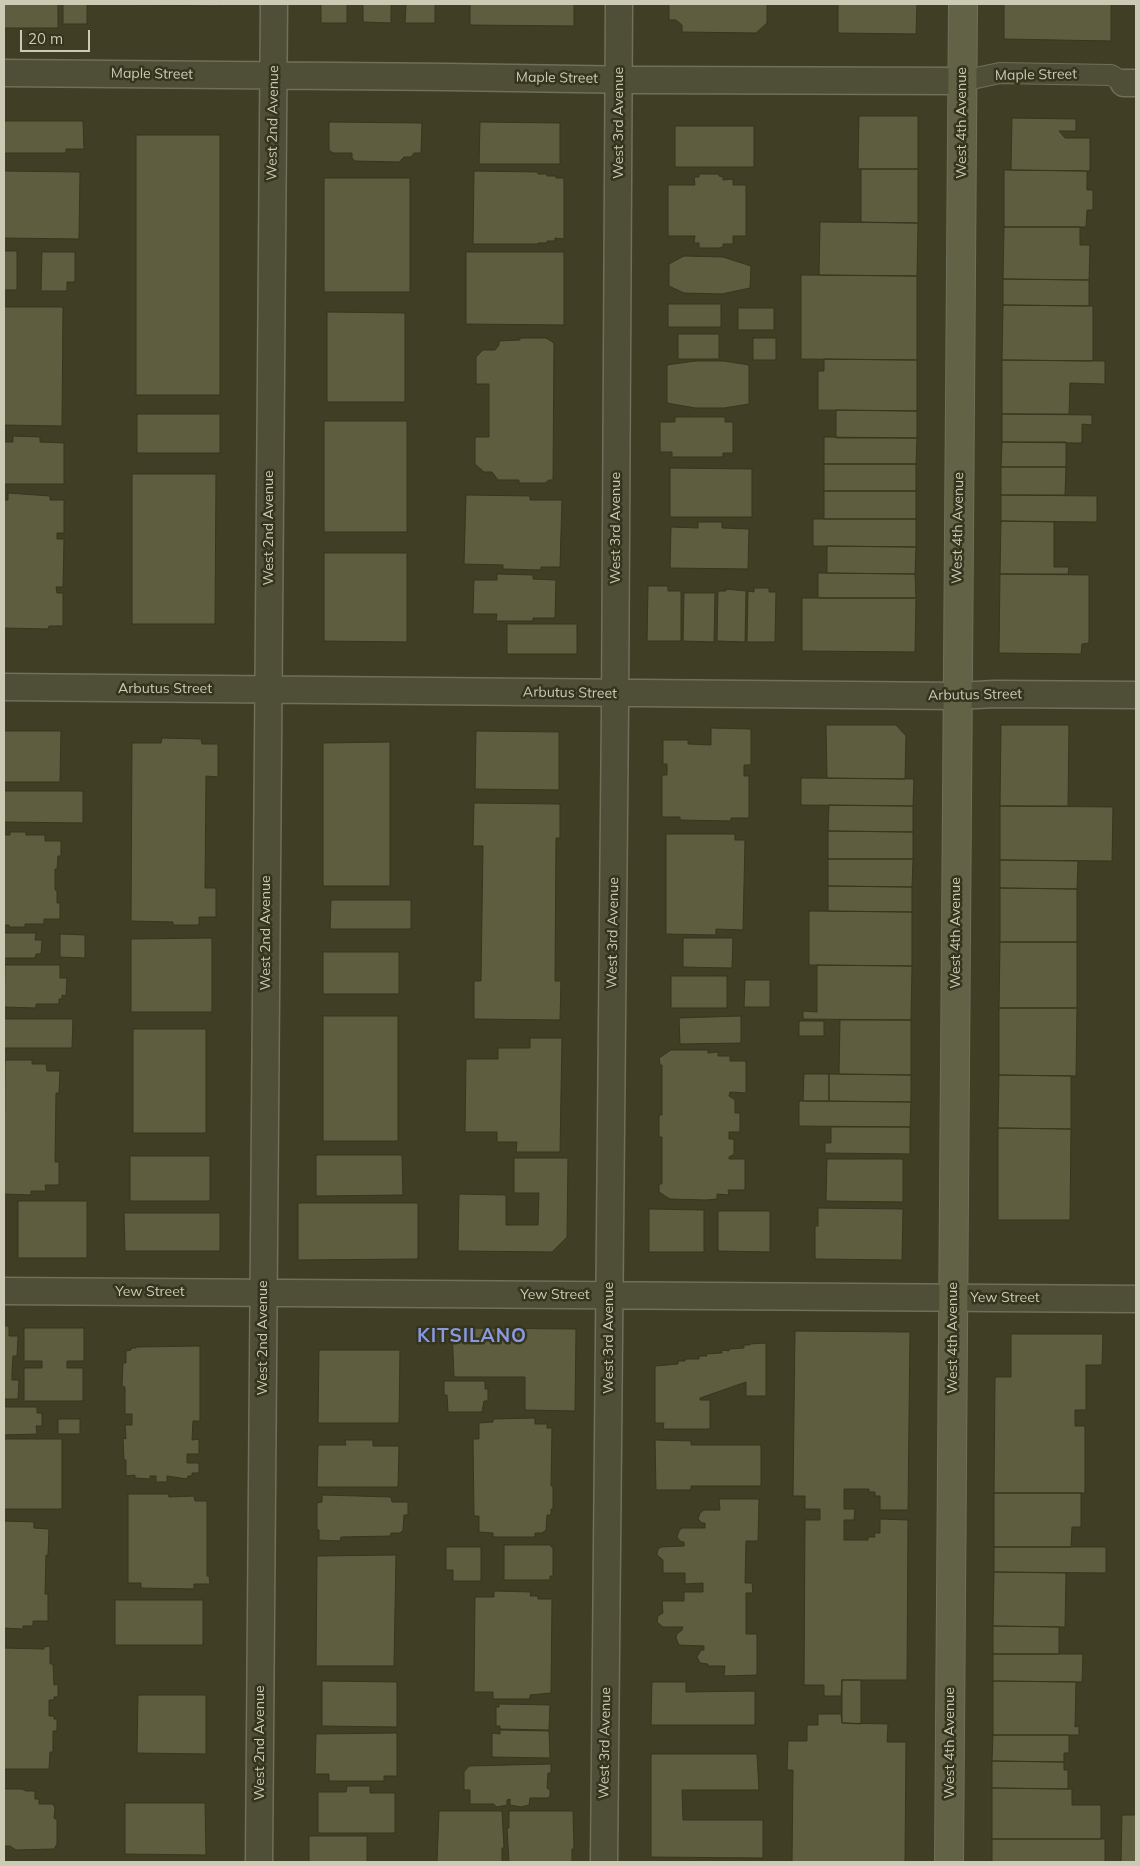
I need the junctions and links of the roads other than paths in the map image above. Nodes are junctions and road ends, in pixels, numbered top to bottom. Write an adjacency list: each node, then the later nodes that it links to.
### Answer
1 (274, 4): 5 (street, West 2nd Avenue)
2 (619, 4): 6 (street, West 3rd Avenue)
3 (963, 4): 7 (main road, West 4th Avenue)
4 (4, 73): 5 (street, Maple Street)
5 (273, 75): 6 (street, Maple Street); 10 (street, West 2nd Avenue)
6 (619, 80): 7 (street, Maple Street); 11 (street, West 3rd Avenue)
7 (962, 81): 8 (street, Maple Street); 13 (main road, West 4th Avenue)
8 (1130, 83)
9 (4, 687): 10 (street, Arbutus Street)
10 (268, 690): 11 (street, Arbutus Street); 15 (street, West 2nd Avenue)
11 (615, 693): 13 (street, Arbutus Street); 16 (street, West 3rd Avenue)
12 (1136, 695): 13 (street, Arbutus Street)
13 (957, 696): 17 (main road, West 4th Avenue)
14 (4, 1291): 15 (street, Yew Street)
15 (263, 1293): 16 (street, Yew Street); 19 (street, West 2nd Avenue)
16 (609, 1296): 17 (street, Yew Street); 20 (street, West 3rd Avenue)
17 (954, 1298): 18 (street, Yew Street); 21 (main road, West 4th Avenue)
18 (1136, 1300)
19 (259, 1862)
20 (604, 1862)
21 (949, 1862)

